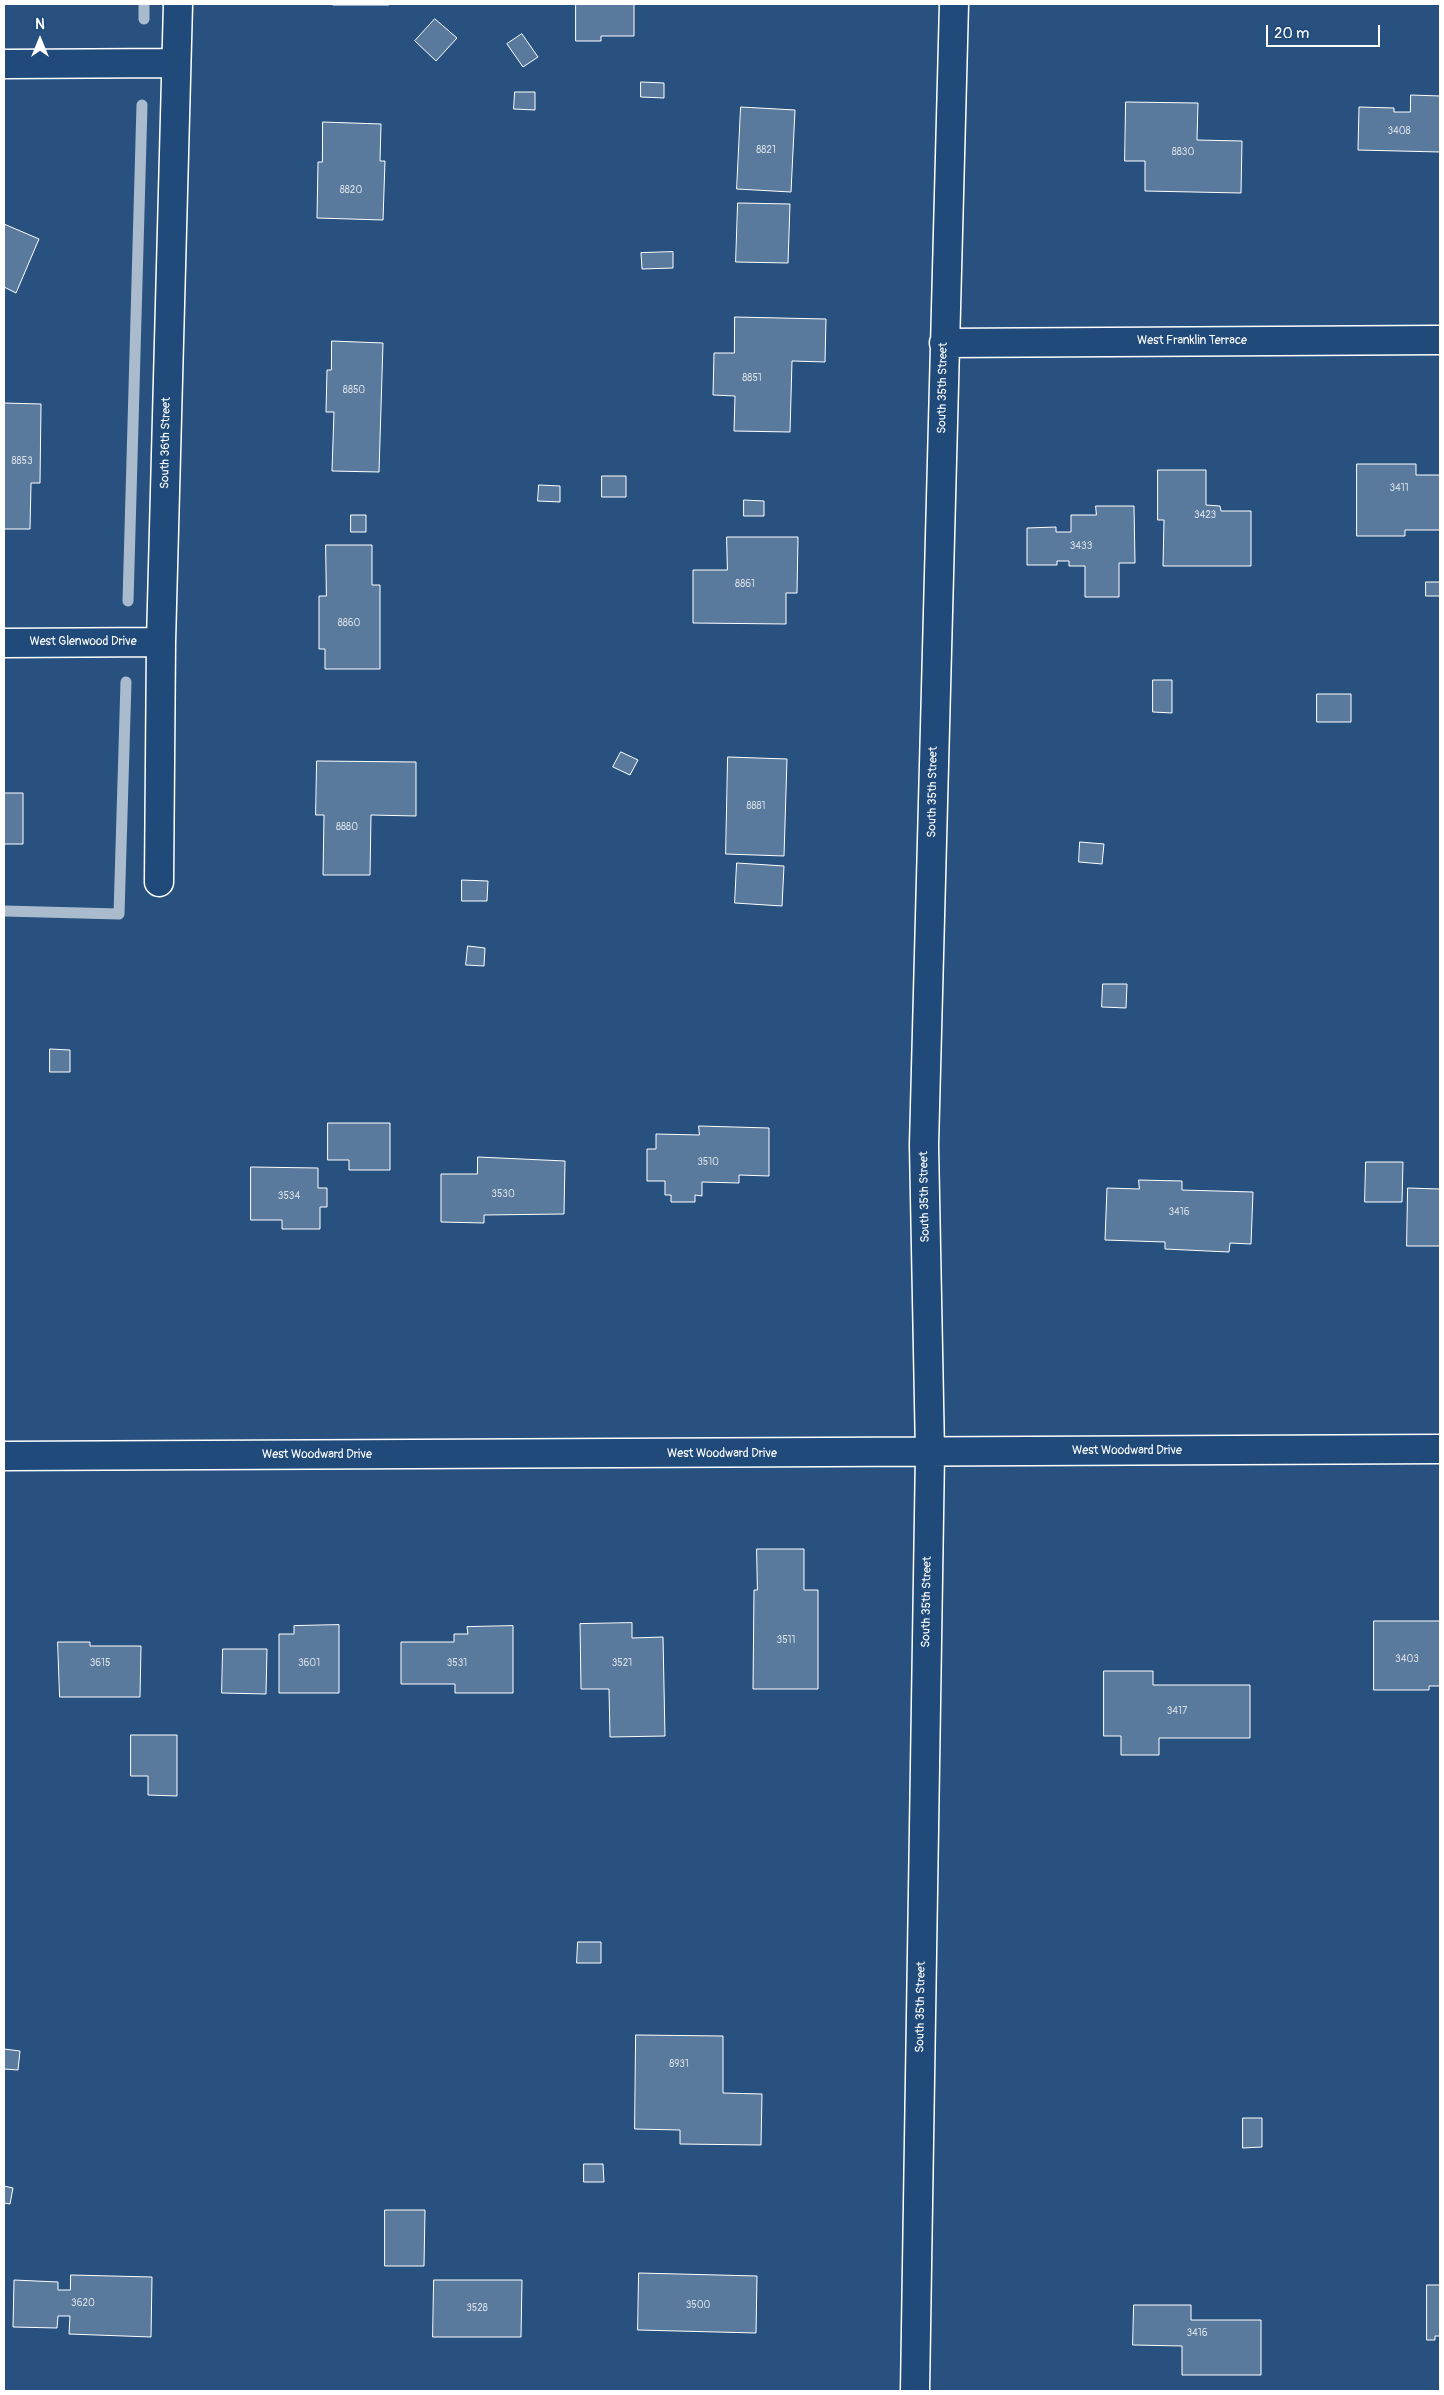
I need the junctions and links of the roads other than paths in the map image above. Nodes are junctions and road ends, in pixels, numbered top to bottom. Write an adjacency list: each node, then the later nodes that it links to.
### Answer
1 (178, 4): 3 (street, South 36th Street)
2 (954, 4): 6 (street, South 35th Street)
3 (176, 63): 4 (street); 7 (street, South 36th Street)
4 (4, 64)
5 (1440, 340): 6 (street, West Franklin Terrace)
6 (944, 343): 11 (street, South 35th Street)
7 (161, 642): 8 (street, West Glenwood Drive); 9 (street, South 36th Street)
8 (4, 643)
9 (158, 882)
10 (1440, 1449): 11 (street, West Woodward Drive)
11 (930, 1453): 12 (street, West Woodward Drive); 13 (street, South 35th Street)
12 (4, 1456)
13 (915, 2391)

